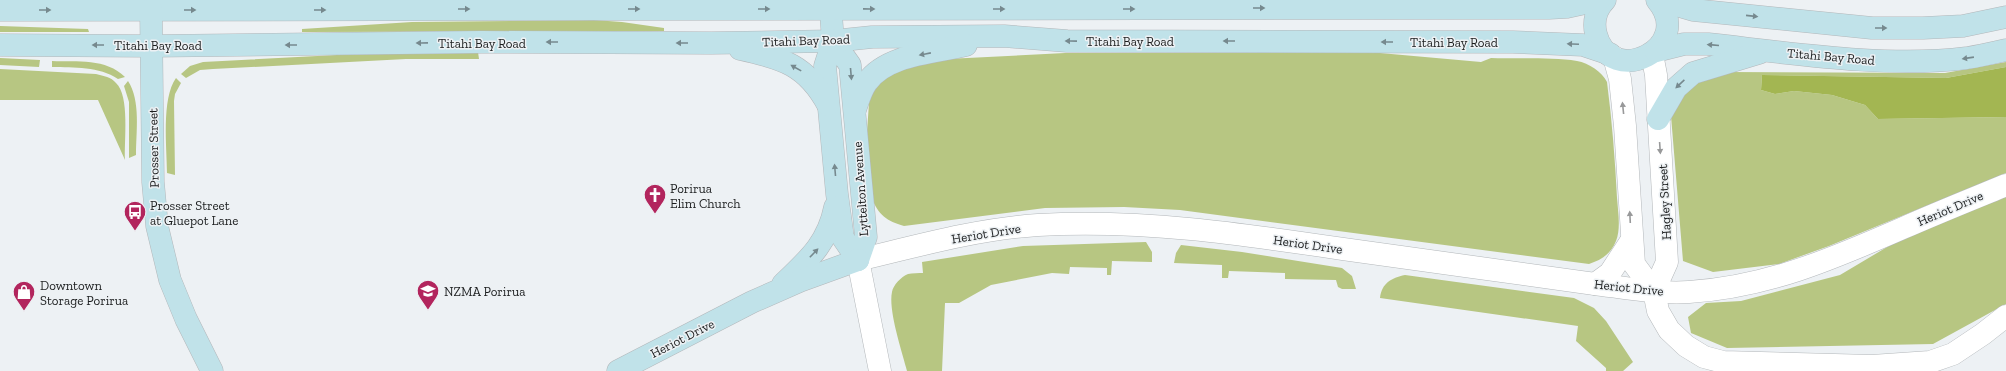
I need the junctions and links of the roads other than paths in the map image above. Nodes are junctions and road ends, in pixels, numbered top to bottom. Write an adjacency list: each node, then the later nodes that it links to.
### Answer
1 (1599, 0): 4 (main road, one-way to 1)
2 (1605, 0): 16 (main road)
3 (1658, 0): 7 (main road, one-way to 7); 15 (main road)
4 (830, 4): 6 (main road, one-way to 4); 9 (main road, Lyttelton Avenue)
5 (0, 10): 6 (main road, one-way to 6)
6 (151, 10): 12 (main road, Prosser Street)
7 (2006, 18)
8 (1004, 36): 9 (main road, Titahi Bay Road); 16 (main road, Titahi Bay Road, one-way to 8); 18 (main road, one-way to 18)
9 (833, 40): 10 (main road, Titahi Bay Road); 17 (main road, Lyttelton Avenue); 18 (main road, Lyttelton Avenue, one-way to 18)
10 (711, 43): 12 (main road, Titahi Bay Road, one-way to 12); 17 (main road, one-way to 10)
11 (0, 45): 12 (main road, Titahi Bay Road, one-way to 11)
12 (151, 46): 28 (main road, Prosser Street)
13 (1768, 50): 14 (main road, Titahi Bay Road, one-way to 13); 15 (main road, Titahi Bay Road, one-way to 15); 19 (main road, one-way to 19)
14 (2006, 50)
15 (1654, 52): 16 (main road, Titahi Bay Road); 19 (street, Hagley Street)
16 (1612, 56): 22 (street, one-way to 16)
17 (829, 108): 21 (main road, Lyttelton Avenue, one-way to 17)
18 (854, 113): 23 (main road, Lyttelton Avenue)
19 (1658, 119): 26 (street, Hagley Street, one-way to 26)
20 (2006, 185): 26 (street, Heriot Drive)
21 (837, 194): 23 (main road, Lyttelton Avenue); 25 (main road, one-way to 21)
22 (1631, 241): 24 (street); 26 (street)
23 (858, 260): 24 (street, Heriot Drive); 25 (main road, Heriot Drive); 30 (street)
24 (1595, 284): 26 (street, Heriot Drive)
25 (776, 291): 29 (main road, Heriot Drive)
26 (1654, 291): 27 (street)
27 (2006, 316)
28 (212, 371)
29 (618, 371)
30 (880, 371)

